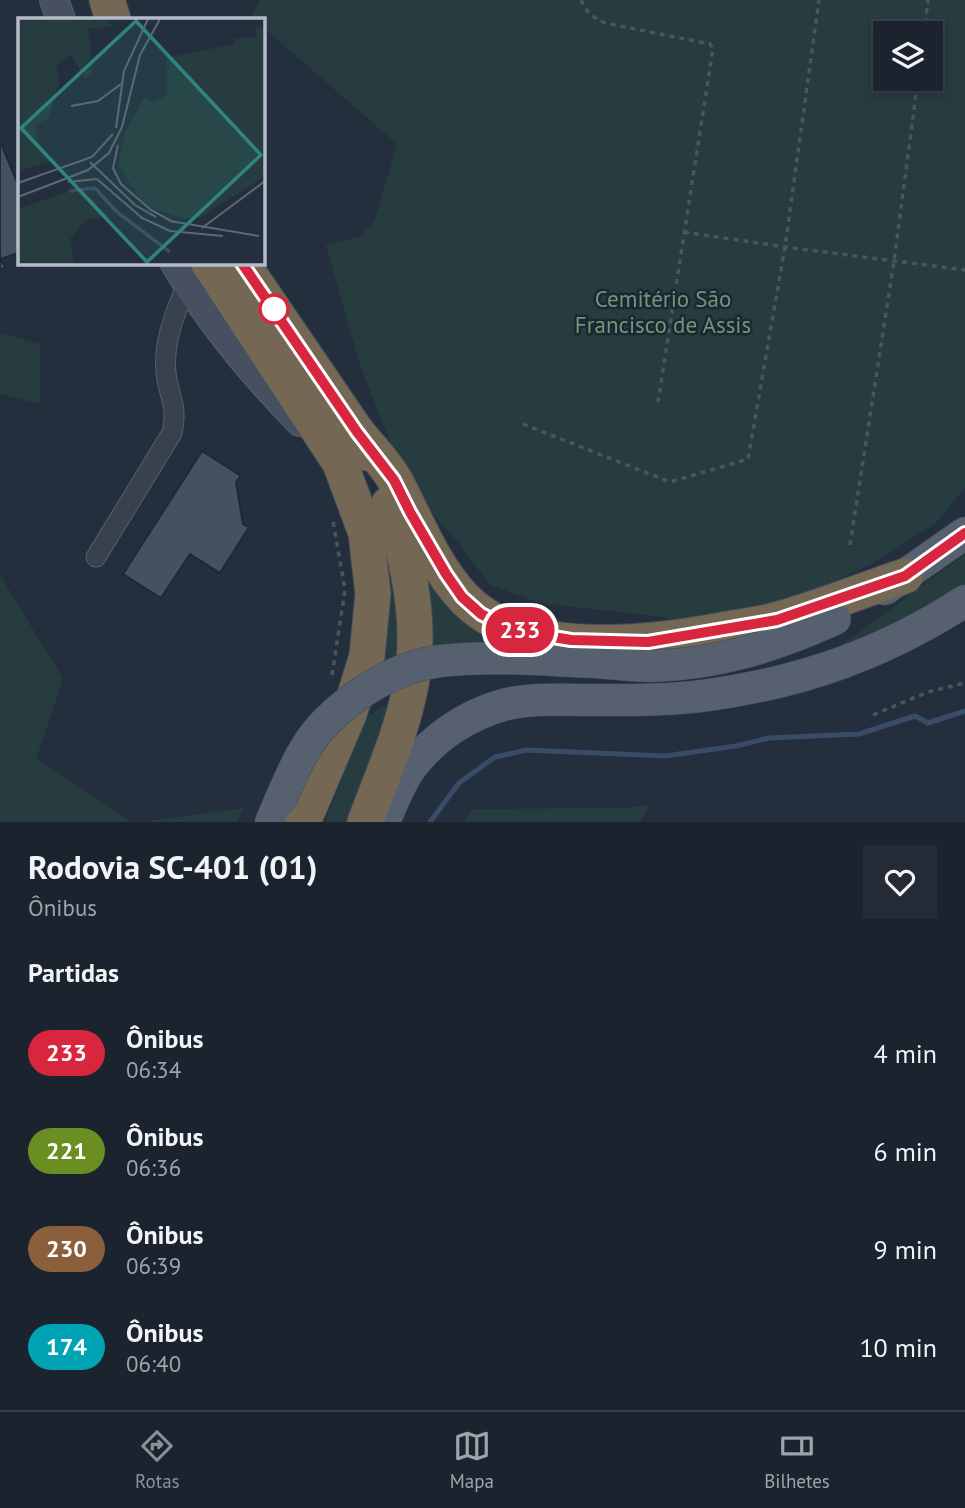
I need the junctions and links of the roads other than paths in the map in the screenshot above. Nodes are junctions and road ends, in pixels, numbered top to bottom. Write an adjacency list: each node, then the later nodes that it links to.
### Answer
1 (54, 0): 4 (main road)
2 (83, 0): 5 (highway)
3 (107, 0): 6 (highway)
4 (61, 18)
5 (89, 18)
6 (113, 18)
7 (242, 264): 9 (highway)
8 (190, 270): 11 (street); 14 (highway)
9 (357, 432): 12 (highway); 15 (highway)
10 (964, 533): 12 (main road)
11 (96, 557)
12 (905, 576): 14 (main road, bridge)
13 (965, 601): 16 (main road)
14 (292, 810)
15 (365, 822)
16 (384, 822)

